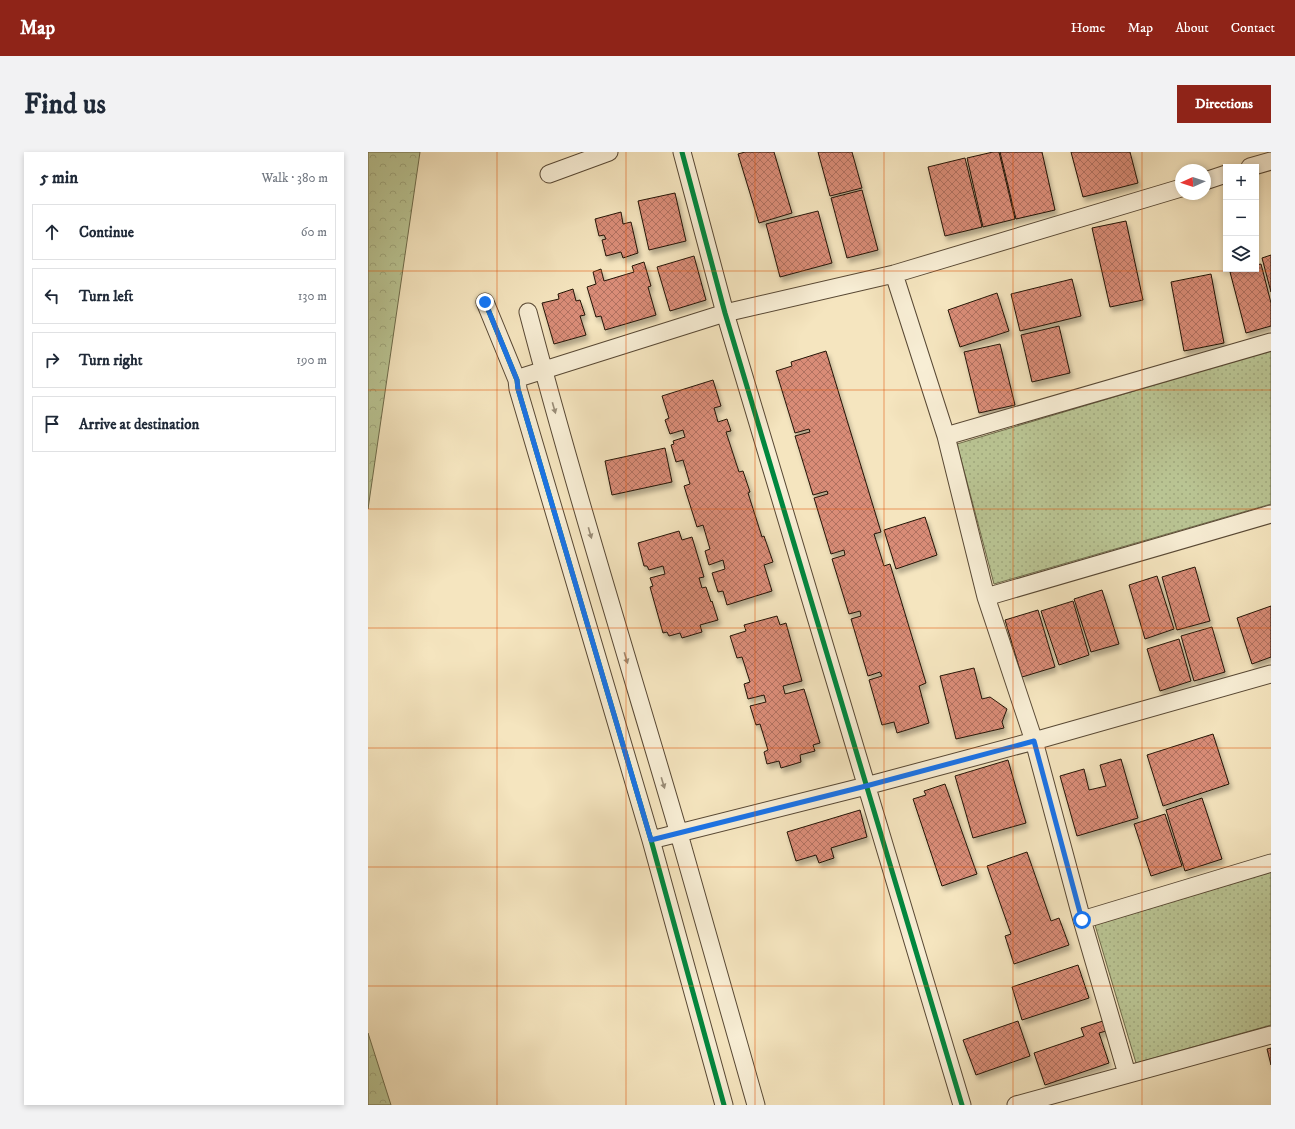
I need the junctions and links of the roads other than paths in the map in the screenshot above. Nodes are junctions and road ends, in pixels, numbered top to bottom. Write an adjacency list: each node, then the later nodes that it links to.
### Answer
1 (609, 152): 5 (street)
2 (682, 152): 12 (street)
3 (1271, 161): 4 (street)
4 (1259, 164)
5 (549, 174)
6 (1223, 175): 7 (street)
7 (1211, 179)
8 (1175, 190): 9 (street)
9 (894, 274): 12 (street); 16 (street)
10 (485, 302): 15 (street)
11 (528, 312): 14 (street)
12 (726, 313): 14 (street); 21 (street)
13 (1271, 342): 16 (street)
14 (543, 371): 15 (street); 22 (street, one-way to 22)
15 (517, 380): 23 (street)
16 (946, 436): 18 (street)
17 (1271, 514): 18 (street)
18 (986, 597): 20 (street)
19 (1271, 674): 20 (street)
20 (1034, 741): 21 (street); 25 (street)
21 (866, 786): 22 (street); 30 (street)
22 (678, 833): 23 (street); 29 (street)
23 (651, 840): 28 (street)
24 (1271, 862): 25 (street)
25 (1082, 920): 27 (street)
26 (1271, 1034): 27 (street)
27 (1127, 1074): 31 (street)
28 (724, 1105)
29 (756, 1105)
30 (962, 1105)
31 (1016, 1105)

